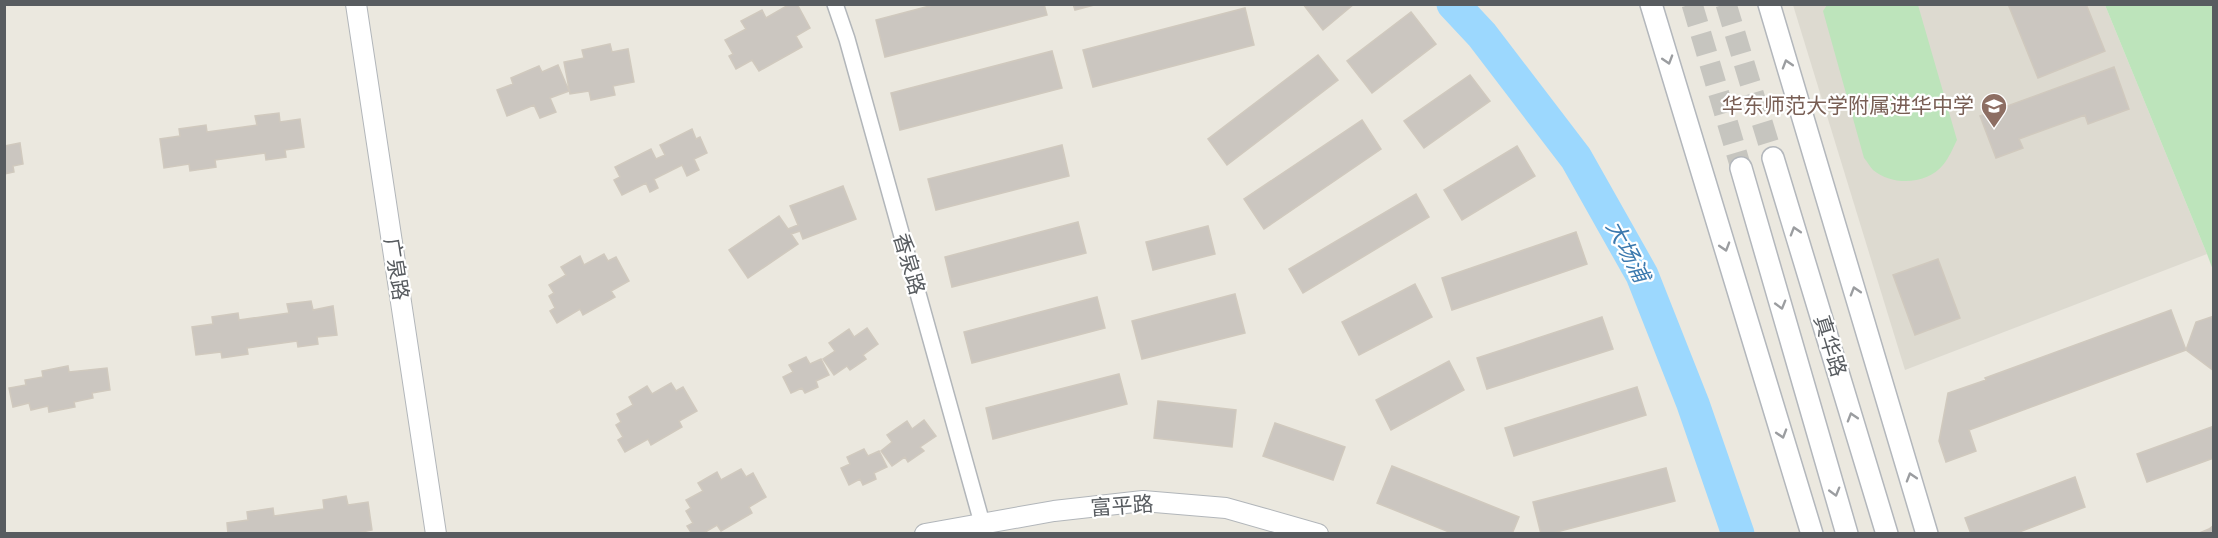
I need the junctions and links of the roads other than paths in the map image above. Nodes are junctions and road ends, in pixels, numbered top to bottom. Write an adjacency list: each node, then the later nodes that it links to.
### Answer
1 (356, 4): 8 (street, 广泉路)
2 (835, 4): 7 (street, 香泉路)
3 (1651, 4): 11 (main road, one-way to 11)
4 (1769, 4): 14 (main road, one-way to 4)
5 (1773, 158): 13 (main road, 真华路, one-way to 5)
6 (1741, 168): 12 (main road, 真华路, one-way to 12)
7 (982, 523): 9 (street, 富平路); 10 (street, 富平路)
8 (436, 534)
9 (925, 534)
10 (1318, 534)
11 (1812, 534)
12 (1847, 534)
13 (1887, 534)
14 (1928, 534)

